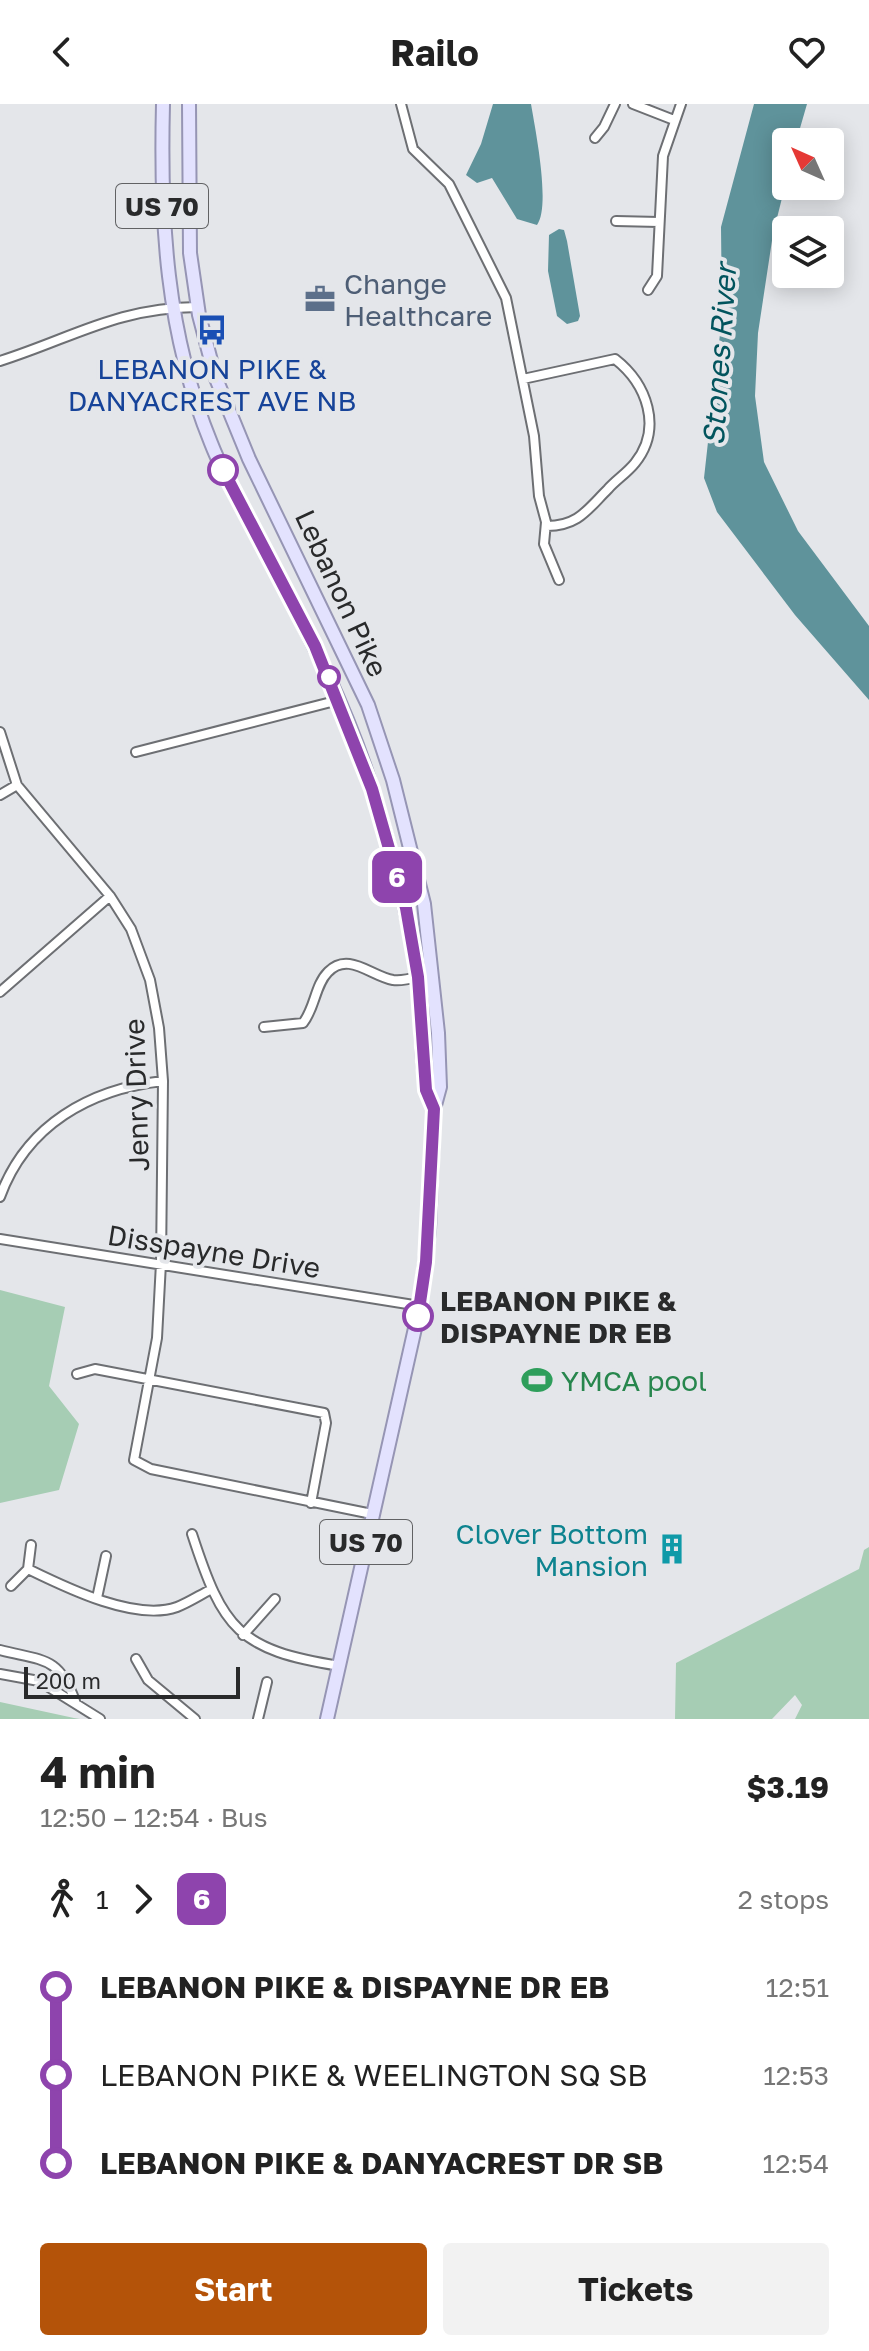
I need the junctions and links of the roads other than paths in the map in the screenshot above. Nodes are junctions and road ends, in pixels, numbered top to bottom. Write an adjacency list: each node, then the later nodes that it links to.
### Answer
1 (163, 104): 12 (main road, Lebanon Pike / US 70)
2 (189, 104): 12 (main road, Lebanon Pike / US 70)
3 (401, 104): 14 (street)
4 (615, 104): 8 (street)
5 (633, 104): 7 (street)
6 (681, 104): 7 (street)
7 (674, 120): 10 (street)
8 (595, 138)
9 (616, 221): 10 (street)
10 (659, 222): 11 (street)
11 (648, 290)
12 (185, 308): 13 (street); 17 (main road, Lebanon Pike / US 70); 18 (main road, Lebanon Pike / US 70)
13 (0, 361)
14 (523, 379): 15 (street); 15 (street)
15 (547, 526): 16 (street)
16 (559, 580)
17 (368, 705): 18 (main road); 23 (main road, Lebanon Pike / US 70)
18 (341, 706): 20 (street); 24 (main road, Lebanon Pike / US 70)
19 (0, 732): 21 (street, Jenry Drive)
20 (136, 752)
21 (17, 785): 22 (street); 25 (street, Jenry Drive)
22 (0, 795)
23 (417, 877): 24 (main road); 30 (main road, Lebanon Pike / US 70)
24 (398, 881): 26 (main road, Lebanon Pike / US 70)
25 (110, 896): 27 (street); 29 (street, Jenry Drive)
26 (418, 977): 28 (street); 30 (main road, Lebanon Pike / US 70)
27 (0, 992)
28 (264, 1027)
29 (163, 1081): 31 (street); 33 (street, Jenry Drive)
30 (434, 1109): 34 (main road, Lebanon Pike / US 70)
31 (0, 1197)
32 (0, 1239): 33 (street, Disspayne Drive)
33 (161, 1263): 34 (street, Disspayne Drive); 36 (street, Jenry Drive)
34 (420, 1306): 38 (main road, Lebanon Pike / US 70)
35 (77, 1374): 36 (street)
36 (148, 1378): 37 (street, Jenry Drive); 37 (street)
37 (311, 1503): 38 (street)
38 (372, 1514): 50 (main road, Lebanon Pike / US 70)
39 (192, 1534): 44 (street)
40 (31, 1545): 42 (street)
41 (106, 1556): 45 (street)
42 (28, 1569): 43 (street); 45 (street)
43 (11, 1586)
44 (210, 1590): 45 (street); 47 (street)
45 (97, 1598)
46 (275, 1599): 47 (street)
47 (243, 1635): 50 (street)
48 (0, 1650): 53 (street)
49 (136, 1659): 55 (street)
50 (340, 1666): 57 (main road, Lebanon Pike / US 70)
51 (0, 1674): 53 (street)
52 (267, 1682): 56 (street)
53 (76, 1702): 54 (street)
54 (100, 1719)
55 (195, 1719)
56 (258, 1719)
57 (327, 1719)

